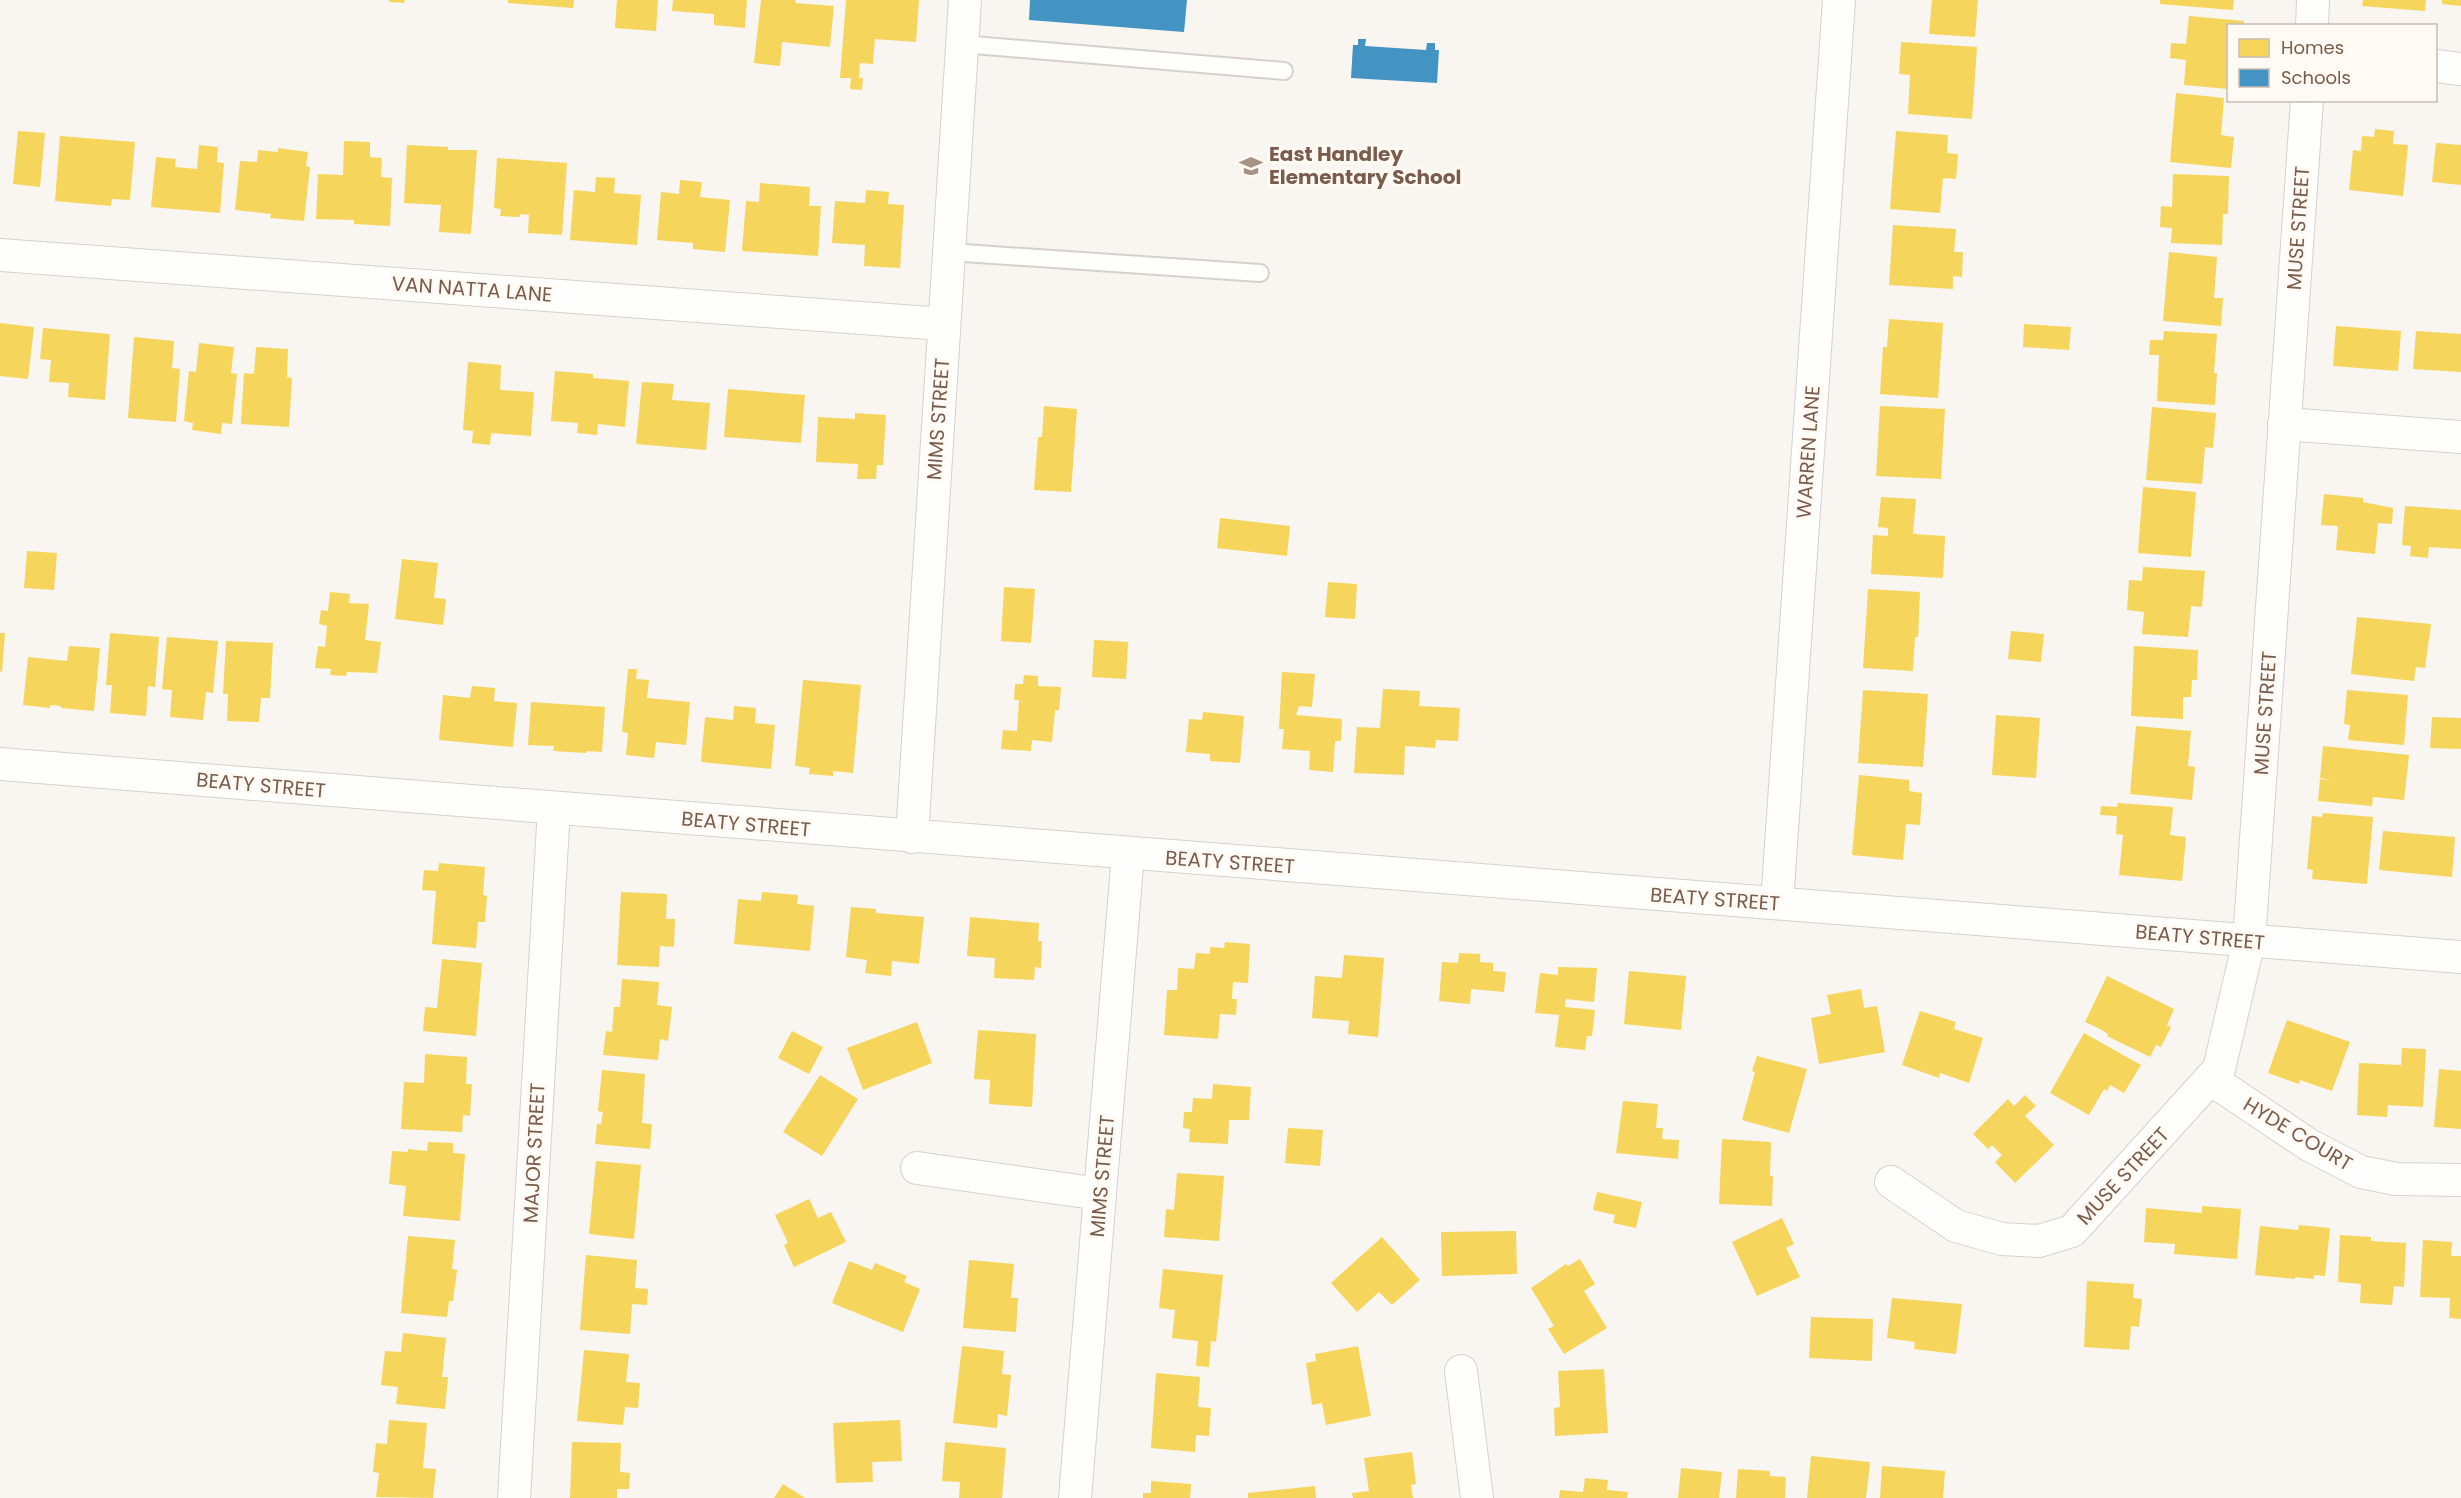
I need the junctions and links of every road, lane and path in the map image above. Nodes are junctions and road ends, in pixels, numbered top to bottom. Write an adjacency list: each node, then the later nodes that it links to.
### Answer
1 (964, 0): 5 (street, MIMS STREET)
2 (1839, 0): 20 (street, WARREN LANE)
3 (2313, 0): 4 (street)
4 (2312, 24)
5 (962, 44): 8 (lane); 10 (street, MIMS STREET)
6 (2437, 66): 7 (street)
7 (2461, 69)
8 (1284, 71)
9 (2307, 102): 14 (street, MUSE STREET)
10 (949, 252): 12 (lane); 13 (street, MIMS STREET)
11 (0, 255): 13 (street, VAN NATTA LANE)
12 (1260, 273)
13 (944, 324): 18 (street, MIMS STREET)
14 (2284, 423): 15 (street); 21 (street, MUSE STREET)
15 (2461, 437)
16 (0, 764): 17 (street, BEATY STREET)
17 (554, 808): 18 (street, BEATY STREET); 29 (street, MAJOR STREET)
18 (912, 837): 19 (street, BEATY STREET)
19 (1128, 854): 20 (street, BEATY STREET); 27 (street, MIMS STREET)
20 (1777, 903): 21 (street, BEATY STREET)
21 (2249, 941): 22 (street, BEATY STREET); 23 (street, MUSE STREET)
22 (2461, 957)
23 (2212, 1080): 25 (street, HYDE COURT); 26 (street, MUSE STREET)
24 (917, 1168): 27 (street)
25 (2461, 1180)
26 (1891, 1182)
27 (1100, 1194): 30 (street, MIMS STREET)
28 (1461, 1371): 31 (street)
29 (514, 1498)
30 (1075, 1498)
31 (1477, 1498)

